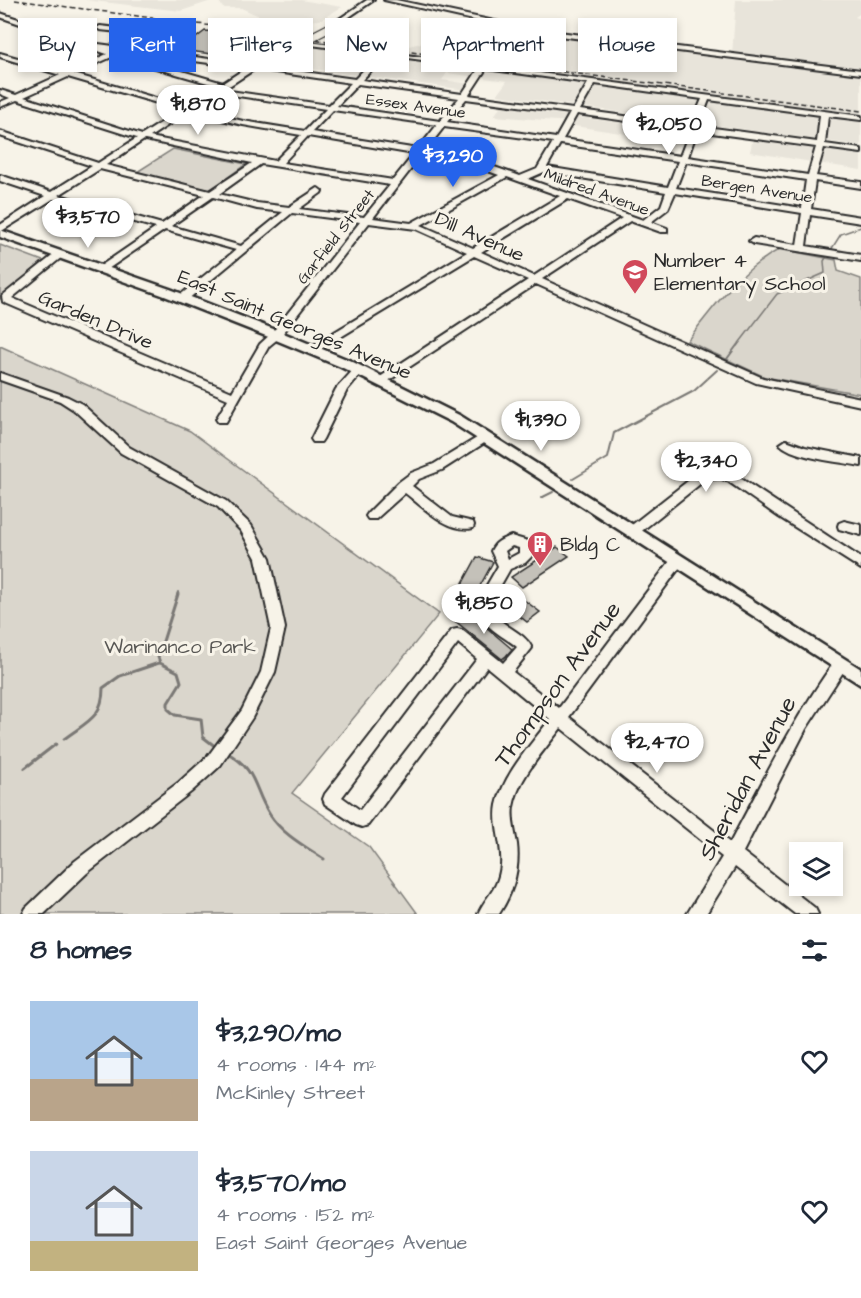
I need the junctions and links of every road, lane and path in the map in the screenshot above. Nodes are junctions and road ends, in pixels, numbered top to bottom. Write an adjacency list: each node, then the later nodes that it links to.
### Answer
1 (370, 0): 7 (street, bridge)
2 (387, 0): 16 (street)
3 (1, 16): 4 (street)
4 (18, 21)
5 (100, 28): 6 (street)
6 (109, 29)
7 (313, 36)
8 (0, 55): 17 (street)
9 (109, 55): 17 (street)
10 (177, 72): 20 (street)
11 (247, 72): 20 (street)
12 (291, 72): 18 (street)
13 (365, 72): 18 (street)
14 (480, 72): 23 (street, Garfield Street)
15 (524, 72): 19 (street)
16 (861, 72)
17 (66, 76): 25 (street); 28 (street)
18 (356, 81): 23 (street); 27 (street)
19 (592, 82): 24 (street); 29 (street)
20 (225, 86): 21 (street)
21 (217, 91): 27 (street, Essex Avenue); 28 (street)
22 (0, 92): 25 (street)
23 (465, 95): 29 (street); 32 (street, Garfield Street)
24 (706, 97): 30 (street); 33 (street)
25 (18, 98): 26 (street); 36 (street)
26 (0, 105)
27 (330, 107): 32 (street, Essex Avenue); 35 (street)
28 (188, 110): 35 (street); 36 (street)
29 (575, 112): 33 (street); 37 (street)
30 (824, 113): 31 (street); 38 (street)
31 (861, 118)
32 (442, 124): 37 (street, Essex Avenue); 40 (street, Garfield Street)
33 (694, 127): 38 (street); 41 (street)
34 (0, 133): 44 (street, Dill Avenue)
35 (307, 134): 40 (street); 43 (street)
36 (145, 138): 42 (street); 44 (street)
37 (559, 141): 41 (street, Essex Avenue); 45 (street)
38 (821, 145): 39 (street); 48 (street)
39 (861, 151)
40 (420, 152): 46 (street); 50 (street, Garfield Street)
41 (682, 159): 48 (street, Essex Avenue); 52 (street)
42 (259, 162): 43 (street); 54 (street)
43 (277, 164): 50 (street)
44 (101, 166): 54 (street, Dill Avenue); 55 (street)
45 (541, 169): 49 (street); 52 (street, Bergen Avenue)
46 (507, 174): 49 (street, Mildred Avenue); 63 (street)
47 (0, 178): 55 (street)
48 (811, 178): 51 (street, Essex Avenue); 58 (street)
49 (521, 179): 56 (street, Mildred Avenue)
50 (396, 183): 60 (street, Garfield Street)
51 (861, 185)
52 (672, 190): 58 (street, Bergen Avenue); 62 (street)
53 (318, 191): 57 (street)
54 (211, 194): 57 (street, Dill Avenue); 64 (street)
55 (53, 196): 64 (street); 66 (street)
56 (567, 196): 59 (street, Mildred Avenue); 70 (street)
57 (291, 210): 60 (street, Dill Avenue); 68 (street)
58 (808, 212): 61 (street, Bergen Avenue); 69 (street)
59 (629, 218): 62 (street, Mildred Avenue); 74 (street)
60 (367, 219): 63 (street, Dill Avenue); 76 (street, Garfield Street)
61 (861, 220)
62 (645, 224): 65 (street, Mildred Avenue)
63 (413, 226): 70 (street, Dill Avenue)
64 (163, 227): 68 (street); 73 (street)
65 (664, 230)
66 (0, 231): 71 (main road, East Saint Georges Avenue)
67 (754, 241): 69 (street)
68 (243, 249): 75 (street)
69 (801, 249): 72 (street)
70 (473, 252): 74 (street, Dill Avenue); 77 (street)
71 (59, 255): 73 (main road, East Saint Georges Avenue); 81 (street, Garden Drive)
72 (861, 258)
73 (102, 269): 75 (main road, East Saint Georges Avenue)
74 (535, 280): 80 (street); 82 (street, Dill Avenue)
75 (183, 298): 76 (main road, East Saint Georges Avenue)
76 (276, 335): 77 (main road, East Saint Georges Avenue); 81 (street, Garfield Street)
77 (312, 350): 78 (main road, East Saint Georges Avenue)
78 (359, 370): 80 (main road, East Saint Georges Avenue); 85 (street)
79 (0, 376): 103 (street)
80 (381, 381): 84 (main road, East Saint Georges Avenue)
81 (235, 398): 83 (street, Garfield Street)
82 (861, 402)
83 (222, 419)
84 (485, 437): 88 (street); 93 (main road, East Saint Georges Avenue)
85 (317, 439)
86 (786, 444): 87 (street)
87 (861, 462)
88 (403, 485): 89 (street); 90 (street)
89 (372, 516)
90 (468, 525)
91 (844, 526): 92 (street)
92 (861, 530)
93 (633, 531): 94 (main road, East Saint Georges Avenue); 95 (street)
94 (678, 560): 98 (main road, East Saint Georges Avenue); 101 (street, Thompson Avenue)
95 (861, 564)
96 (505, 566): 99 (street)
97 (486, 658): 97 (street); 99 (street)
98 (840, 665): 100 (main road, East Saint Georges Avenue); 102 (street, Sheridan Avenue)
99 (503, 673): 101 (street)
100 (861, 678)
101 (559, 719): 102 (street); 104 (street, Thompson Avenue)
102 (732, 854): 105 (street, Sheridan Avenue); 106 (street)
103 (32, 914)
104 (487, 914)
105 (696, 914)
106 (808, 914)

